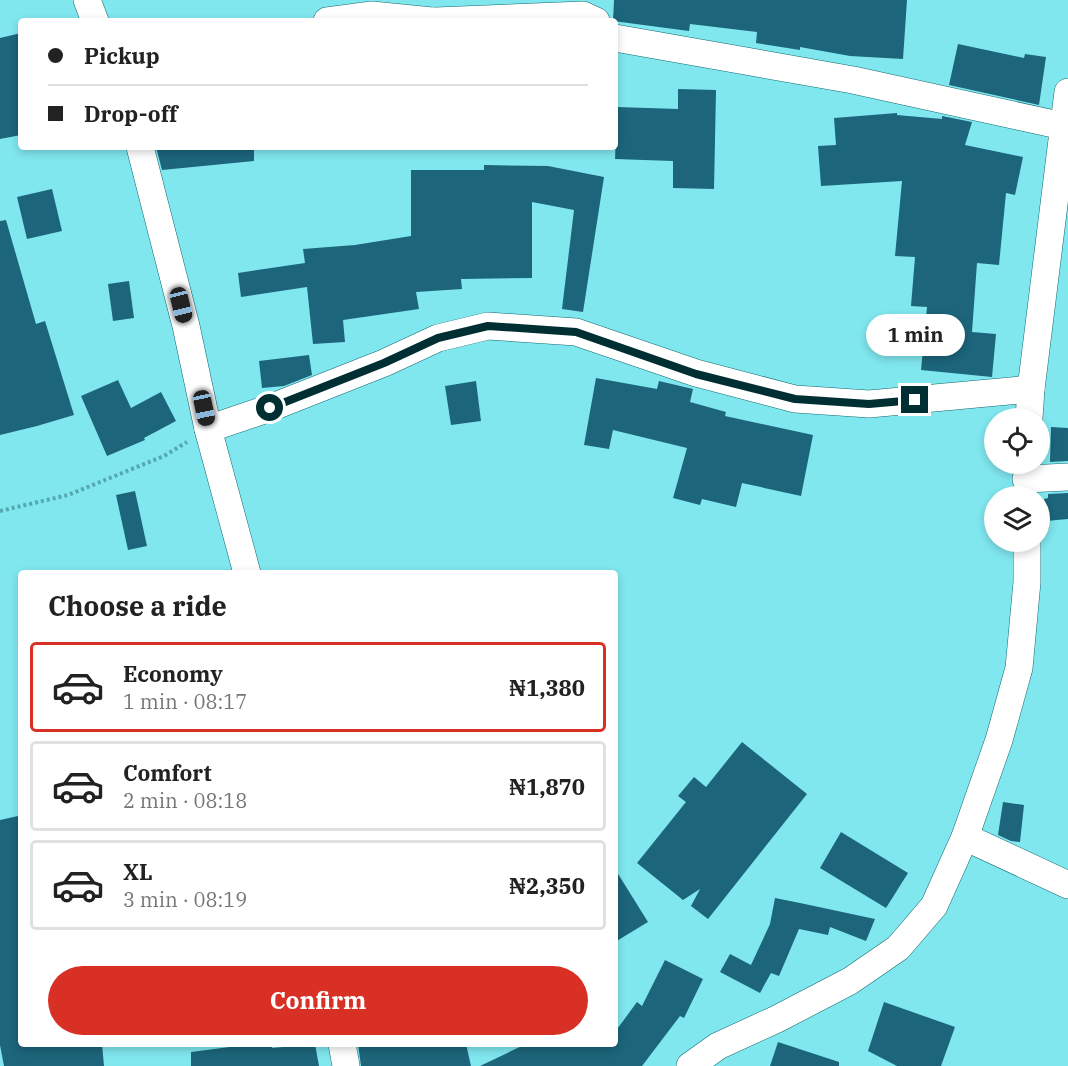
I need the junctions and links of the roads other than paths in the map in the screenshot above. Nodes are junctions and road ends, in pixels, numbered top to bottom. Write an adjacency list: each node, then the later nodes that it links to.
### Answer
1 (87, 0): 2 (street)
2 (94, 18)
3 (350, 18): 4 (street)
4 (403, 18)
5 (508, 18): 6 (street)
6 (590, 18)
7 (618, 39): 9 (street)
8 (1068, 92): 9 (street)
9 (1063, 126): 11 (street)
10 (141, 150): 13 (street)
11 (1031, 389): 12 (street); 13 (street)
12 (1030, 408)
13 (208, 429): 17 (street)
14 (1068, 477): 15 (street)
15 (1026, 480)
16 (1027, 552): 18 (street)
17 (246, 570)
18 (964, 837): 19 (street); 22 (street)
19 (1068, 885)
20 (343, 1047): 21 (street)
21 (346, 1066)
22 (690, 1066)

